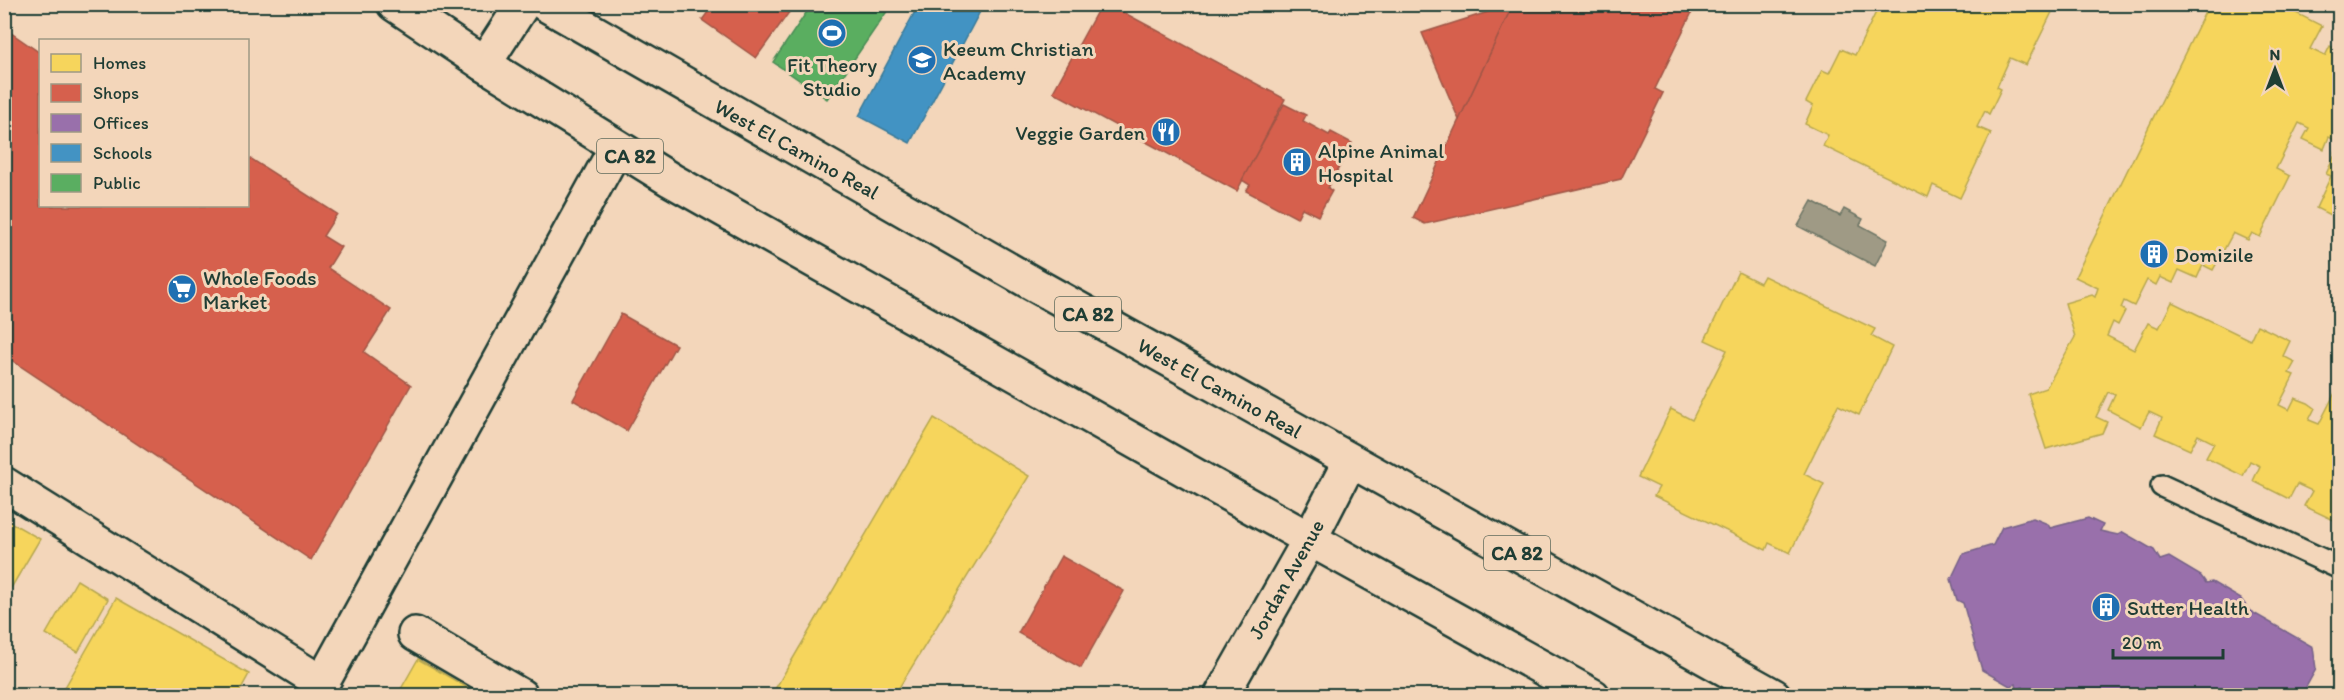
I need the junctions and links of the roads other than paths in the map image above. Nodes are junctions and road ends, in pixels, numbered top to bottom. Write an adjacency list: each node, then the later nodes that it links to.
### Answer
1 (394, 4): 4 (main road, CA 82)
2 (523, 4): 4 (main road)
3 (545, 4): 6 (main road, West El Camino Real / CA 82)
4 (484, 64): 5 (main road, CA 82)
5 (616, 148): 9 (main road, CA 82); 12 (main road)
6 (1350, 461): 9 (main road, Jordan Avenue); 16 (main road, West El Camino Real / CA 82)
7 (4, 484): 12 (main road)
8 (2162, 486): 10 (lane)
9 (1310, 539): 14 (main road, Jordan Avenue); 15 (main road, CA 82)
10 (2340, 568)
11 (415, 634): 13 (main road)
12 (318, 689)
13 (521, 696)
14 (1221, 696)
15 (1593, 696)
16 (1774, 696)

